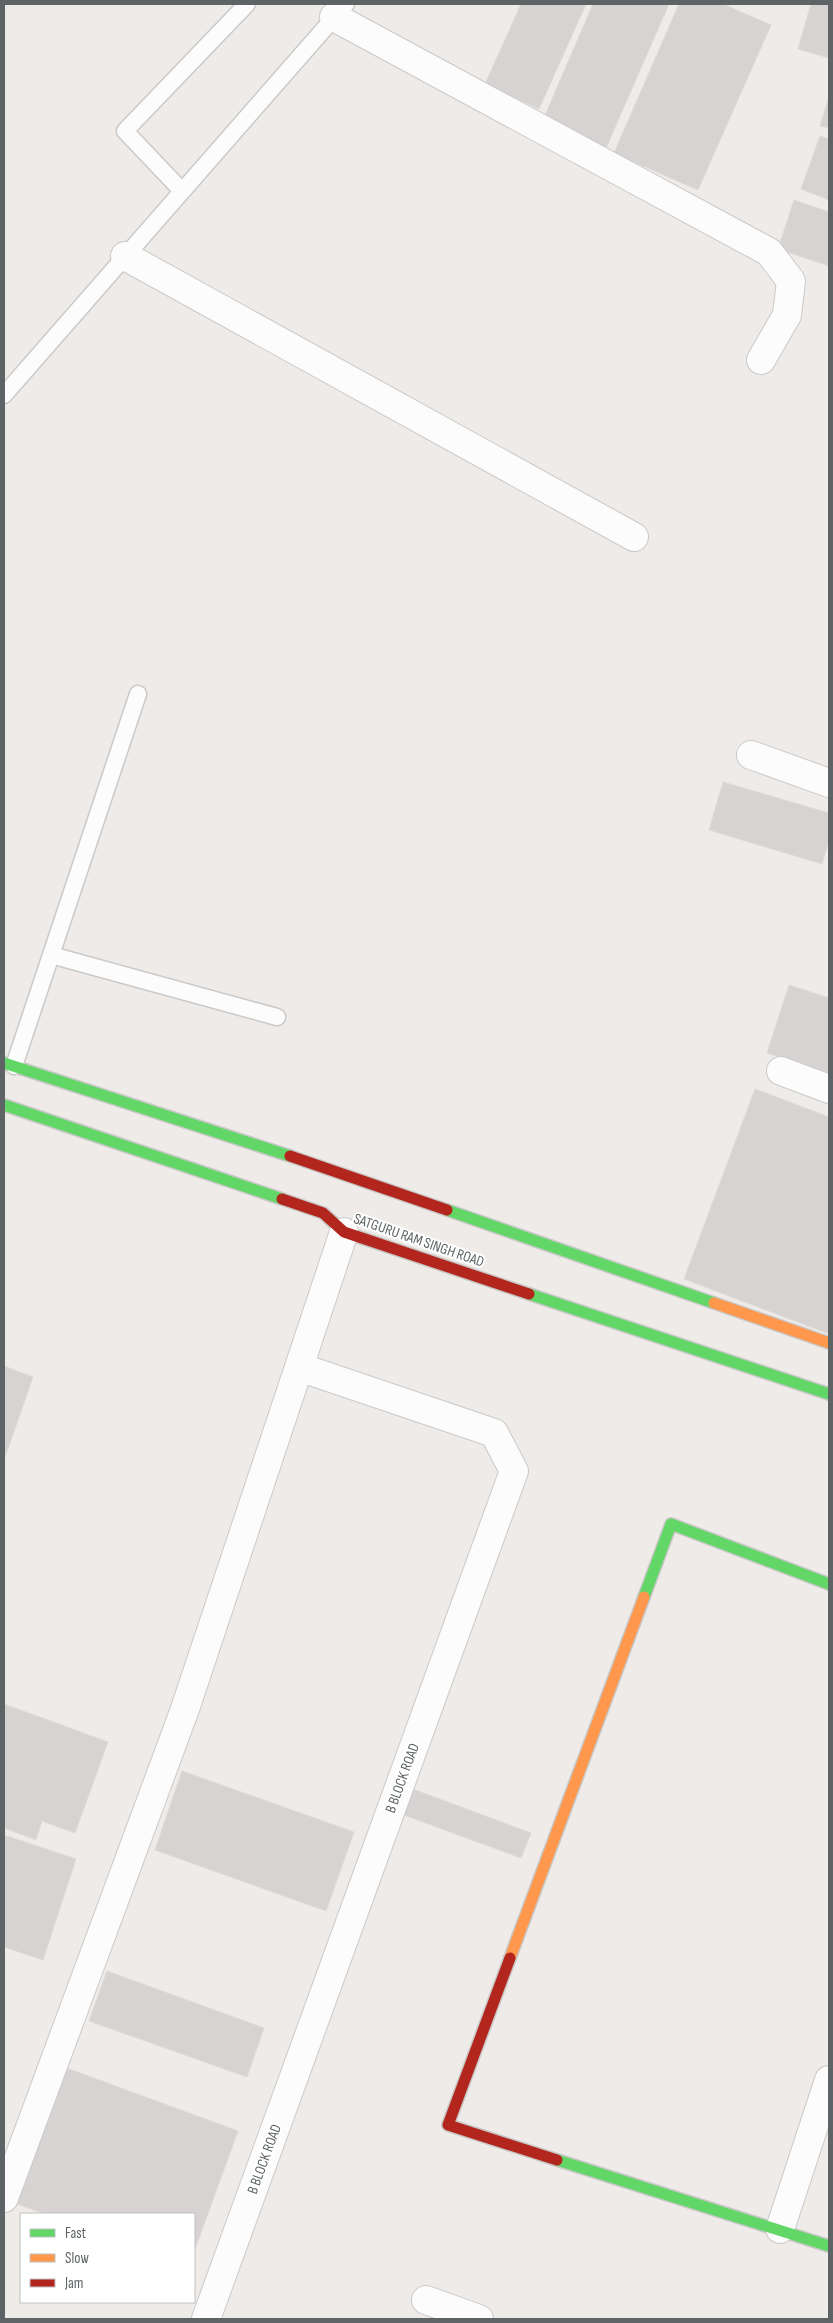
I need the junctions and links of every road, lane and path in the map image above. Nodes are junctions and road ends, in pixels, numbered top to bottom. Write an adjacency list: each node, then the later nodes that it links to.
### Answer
1 (247, 4): 3 (lane)
2 (340, 10): 3 (lane); 5 (street)
3 (182, 191): 4 (lane)
4 (125, 256): 6 (lane); 7 (street)
5 (761, 360)
6 (4, 394)
7 (634, 536)
8 (138, 694): 11 (lane)
9 (751, 755): 10 (street)
10 (829, 783)
11 (50, 955): 12 (lane); 13 (lane)
12 (277, 1017)
13 (9, 1064): 18 (street)
14 (781, 1072): 15 (street)
15 (829, 1089)
16 (5, 1109): 17 (street, SATGURU RAM SINGH ROAD)
17 (344, 1232): 19 (street); 20 (street, SATGURU RAM SINGH ROAD)
18 (829, 1343)
19 (300, 1367): 23 (street); 27 (street, B BLOCK ROAD)
20 (829, 1394)
21 (829, 1584): 24 (street)
22 (829, 2080): 24 (street)
23 (4, 2198)
24 (780, 2229): 25 (street)
25 (829, 2246)
26 (426, 2300): 28 (street)
27 (206, 2319)
28 (479, 2319)

